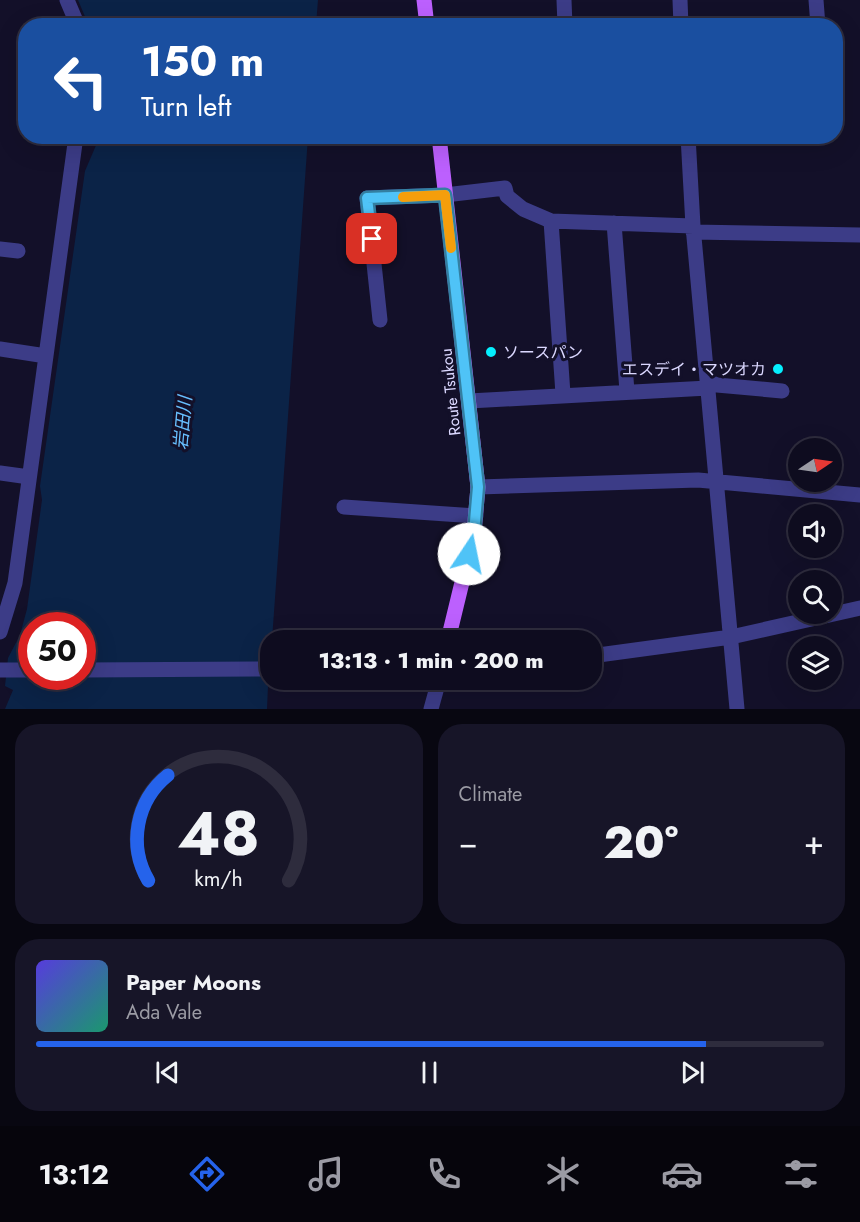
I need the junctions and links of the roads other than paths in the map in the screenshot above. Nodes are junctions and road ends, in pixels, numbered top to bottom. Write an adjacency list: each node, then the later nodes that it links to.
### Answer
1 (67, 0): 6 (street)
2 (424, 0): 7 (main road)
3 (564, 0): 8 (street)
4 (680, 0): 9 (street)
5 (816, 0): 10 (street)
6 (75, 18)
7 (426, 18)
8 (565, 18)
9 (681, 18)
10 (817, 18)
11 (75, 144): 23 (street)
12 (440, 144): 14 (main road, Route Tsukou)
13 (688, 144): 17 (street)
14 (445, 195): 15 (street); 21 (street); 28 (main road, Route Tsukou)
15 (551, 221): 16 (street); 27 (street)
16 (614, 223): 17 (street); 26 (street)
17 (693, 229): 18 (street); 24 (street)
18 (860, 235)
19 (0, 249): 20 (street)
20 (18, 251)
21 (380, 320)
22 (0, 350): 23 (street)
23 (46, 356): 36 (street)
24 (707, 385): 25 (street); 26 (street); 31 (street)
25 (782, 391)
26 (627, 392): 27 (street)
27 (563, 394): 28 (street)
28 (469, 401): 32 (main road, Route Tsukou)
29 (0, 473): 30 (street)
30 (22, 476)
31 (716, 482): 32 (street); 33 (street); 40 (street)
32 (478, 487): 35 (main road, Route Tsukou)
33 (860, 495)
34 (344, 507): 35 (street)
35 (476, 516): 38 (main road, Route Tsukou)
36 (5, 600): 39 (street)
37 (860, 608): 40 (street)
38 (450, 630)
39 (0, 632)
40 (730, 637): 41 (street); 48 (street)
41 (602, 654)
42 (260, 669): 45 (street)
43 (0, 670): 44 (street)
44 (18, 670)
45 (96, 670)
46 (437, 690): 47 (street)
47 (432, 709)
48 (737, 709)

